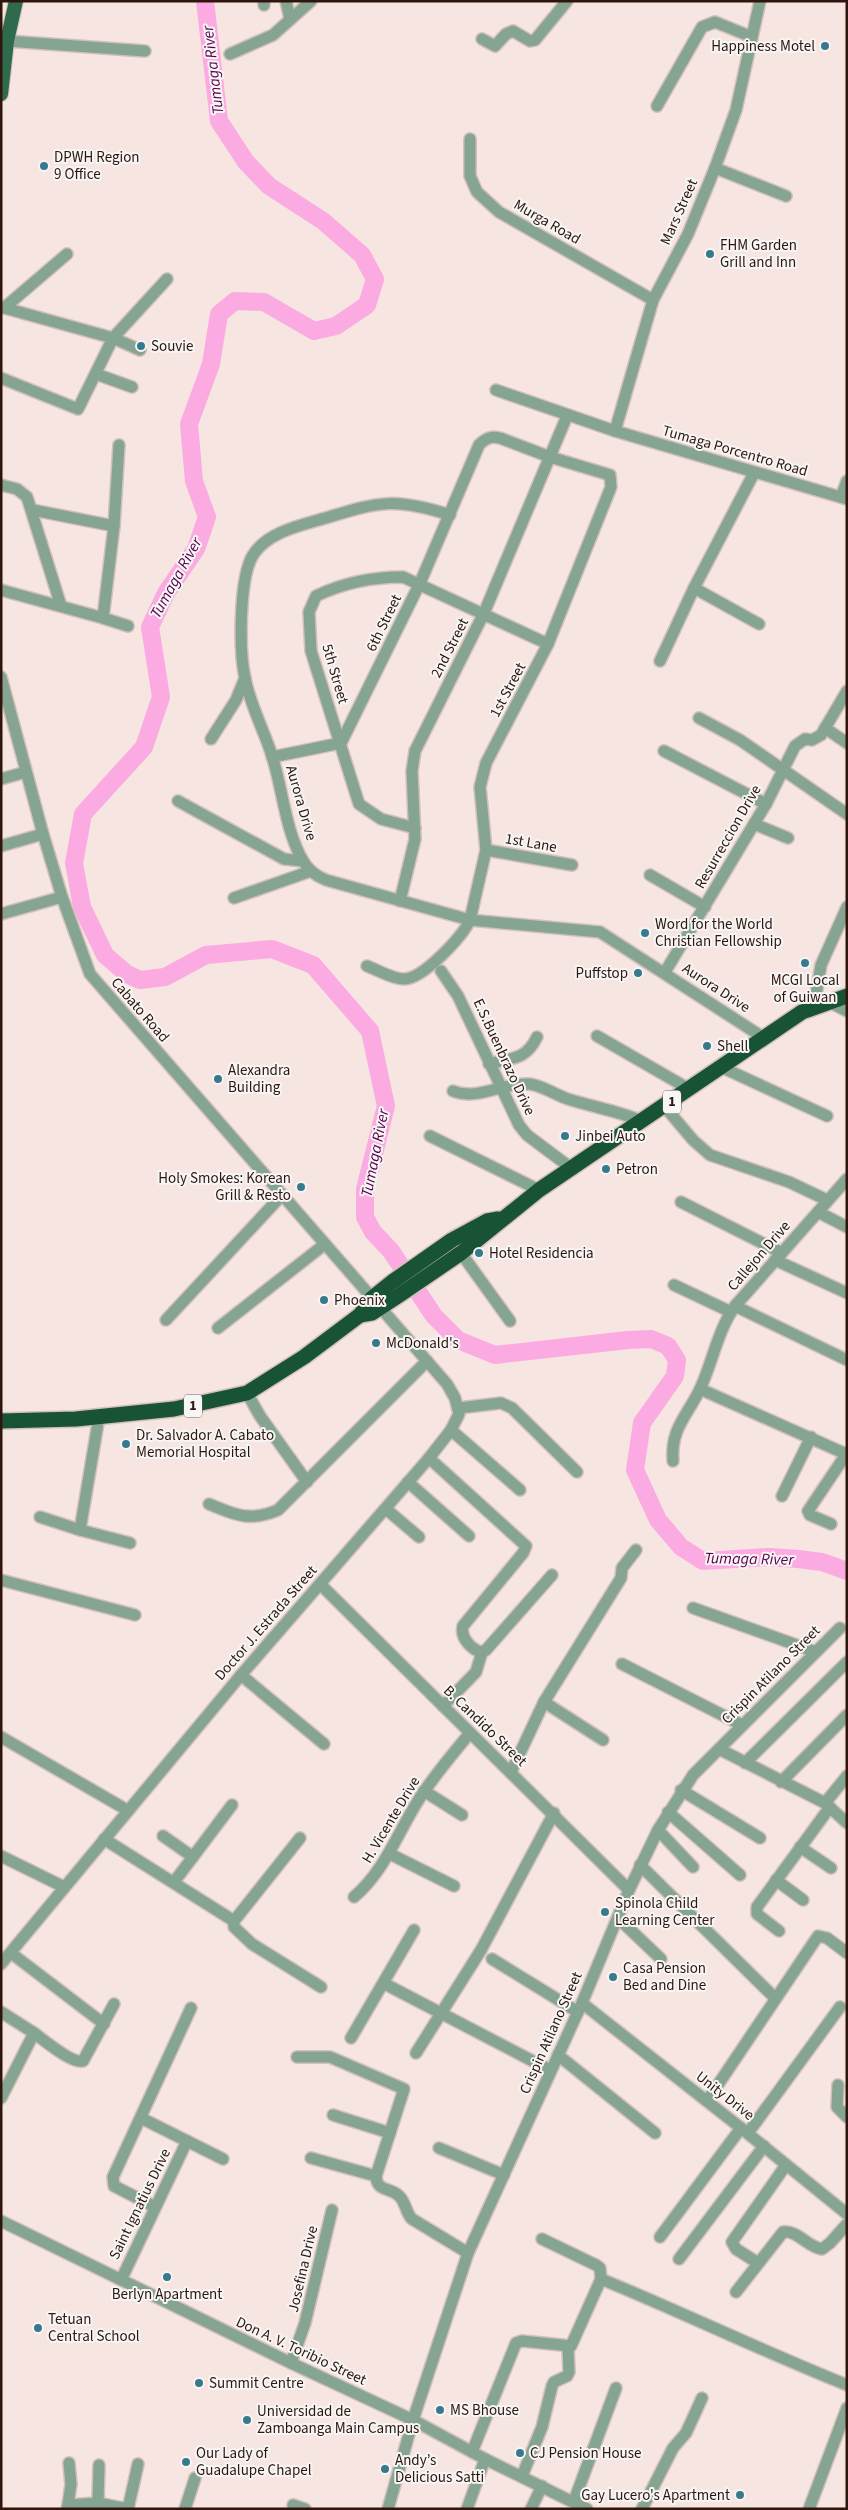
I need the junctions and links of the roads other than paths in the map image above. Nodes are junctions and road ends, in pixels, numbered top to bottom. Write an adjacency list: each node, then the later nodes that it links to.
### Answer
1 (16, 1): 9 (main road)
2 (286, 1): 6 (street)
3 (311, 1): 6 (street)
4 (567, 1): 8 (street)
5 (760, 1): 7 (street, Mars Street)
6 (290, 19): 11 (street)
7 (752, 37): 13 (street); 15 (street, Mars Street)
8 (482, 39)
9 (8, 41): 10 (street); 12 (main road)
10 (145, 50)
11 (230, 54)
12 (1, 94)
13 (657, 106)
14 (470, 139): 19 (street, Murga Road)
15 (715, 168): 16 (street); 19 (street, Mars Street)
16 (786, 196)
17 (67, 254): 20 (street)
18 (167, 279): 21 (street)
19 (653, 300): 28 (street, Mars Street)
20 (3, 307): 21 (street)
21 (113, 338): 22 (street); 23 (street)
22 (140, 350)
23 (96, 374): 24 (street); 25 (street)
24 (1, 378)
25 (132, 387)
26 (496, 390): 27 (street, Tumaga Porcentro Road)
27 (567, 416): 28 (street, Tumaga Porcentro Road); 30 (street, 2nd Street)
28 (615, 431): 31 (street, Tumaga Porcentro Road)
29 (119, 445): 38 (street)
30 (550, 457): 32 (street, 6th Street); 37 (street, 6th Street); 43 (street, 2nd Street)
31 (754, 473): 35 (street, Tumaga Porcentro Road); 40 (street)
32 (612, 481): 47 (street, 1st Street)
33 (847, 481): 35 (street)
34 (1, 485): 36 (street)
35 (844, 498)
36 (33, 510): 38 (street); 42 (street)
37 (450, 515): 39 (street, 6th Street); 50 (street, Aurora Drive)
38 (114, 526): 44 (street)
39 (420, 583): 43 (street, 5th Street); 56 (street, 6th Street); 56 (street, 5th Street)
40 (694, 588): 45 (street); 48 (street)
41 (1, 590): 42 (street)
42 (61, 606): 44 (street)
43 (484, 613): 47 (street, 5th Street); 67 (street, 2nd Street)
44 (103, 618): 46 (street)
45 (759, 624)
46 (128, 626)
47 (548, 644): 71 (street, 1st Street)
48 (660, 661)
49 (1, 678): 52 (street, Cabato Road)
50 (245, 678): 55 (street); 59 (street, Aurora Drive)
51 (847, 691): 54 (street)
52 (5, 709): 61 (street, Cabato Road)
53 (699, 718): 60 (street)
54 (825, 728): 57 (street); 60 (street, Resurreccion Drive)
55 (211, 739)
56 (341, 743): 59 (street); 67 (street, 5th Street)
57 (847, 743)
58 (664, 751): 64 (street)
59 (272, 757): 72 (street, Aurora Drive)
60 (783, 768): 64 (street, Resurreccion Drive); 65 (street)
61 (26, 772): 62 (street); 68 (street, Cabato Road)
62 (1, 779)
63 (178, 801): 72 (street)
64 (766, 804): 66 (street, Resurreccion Drive)
65 (847, 814)
66 (754, 824): 69 (street); 80 (street, Resurreccion Drive)
67 (415, 828): 78 (street, 2nd Street)
68 (43, 834): 70 (street); 76 (street, Cabato Road)
69 (788, 838)
70 (1, 846)
71 (486, 850): 73 (street, 1st Lane); 82 (street, 1st Street)
72 (303, 861): 74 (street, Aurora Drive)
73 (572, 865)
74 (311, 871): 77 (street); 78 (street, Aurora Drive)
75 (650, 875): 80 (street)
76 (62, 897): 81 (street); 105 (street, Cabato Road)
77 (234, 898)
78 (400, 901): 82 (street, Aurora Drive)
79 (847, 907): 88 (street)
80 (705, 908): 85 (street, Resurreccion Drive)
81 (1, 914)
82 (470, 920): 83 (street); 85 (street, Aurora Drive)
83 (367, 966)
84 (441, 971): 93 (street, E.S.Buenbrazo Drive)
85 (665, 972): 92 (street, Aurora Drive)
86 (847, 996): 87 (highway, 1)
87 (829, 1002): 88 (highway, 1); 89 (street)
88 (814, 1007): 92 (highway, 1)
89 (847, 1011)
90 (597, 1036): 96 (street)
91 (537, 1037): 93 (street)
92 (764, 1038): 94 (highway, 1)
93 (489, 1064): 95 (street, E.S.Buenbrazo Drive)
94 (721, 1067): 96 (highway, 1); 99 (street)
95 (502, 1086): 97 (street); 100 (street); 102 (street, E.S.Buenbrazo Drive)
96 (689, 1090): 98 (highway, 1)
97 (453, 1092)
98 (664, 1107): 100 (highway, 1); 106 (street)
99 (827, 1116)
100 (642, 1121): 102 (highway, 1)
101 (430, 1136): 104 (street)
102 (571, 1168): 104 (highway, 1)
103 (847, 1179): 106 (street, Callejon Drive)
104 (539, 1190): 109 (highway, 1)
105 (282, 1196): 111 (street, Cabato Road); 119 (street)
106 (827, 1200): 108 (street, Callejon Drive)
107 (682, 1202): 113 (street)
108 (818, 1212): 110 (street); 113 (street, Callejon Drive)
109 (502, 1218): 112 (highway, 1); 114 (highway, 1)
110 (847, 1227)
111 (325, 1244): 117 (street, Cabato Road); 121 (street)
112 (461, 1252): 114 (highway, 1); 120 (street)
113 (778, 1256): 116 (street); 118 (street, Callejon Drive)
114 (430, 1265): 117 (highway, 1)
115 (674, 1285): 118 (street)
116 (847, 1293)
117 (376, 1303): 123 (street); 125 (highway, 1)
118 (733, 1309): 122 (street, Callejon Drive); 124 (street)
119 (166, 1320)
120 (510, 1321)
121 (218, 1328)
122 (847, 1360)
123 (427, 1361): 126 (street); 135 (street)
124 (700, 1389): 130 (street); 133 (street)
125 (247, 1393): 127 (highway, 1); 135 (street)
126 (459, 1408): 129 (street, Doctor J. Estrada Street); 134 (street)
127 (99, 1417): 128 (highway, 1); 143 (street)
128 (1, 1421)
129 (451, 1430): 132 (street, Doctor J. Estrada Street); 137 (street)
130 (811, 1437): 131 (street); 138 (street)
131 (846, 1454): 142 (street)
132 (429, 1458): 136 (street, Doctor J. Estrada Street); 154 (street)
133 (673, 1461)
134 (577, 1472)
135 (307, 1482): 139 (street)
136 (408, 1482): 140 (street, Doctor J. Estrada Street); 144 (street)
137 (520, 1490)
138 (782, 1496)
139 (208, 1504)
140 (386, 1509): 145 (street); 150 (street, Doctor J. Estrada Street)
141 (40, 1517): 143 (street)
142 (831, 1524)
143 (80, 1530): 146 (street)
144 (469, 1536)
145 (420, 1537)
146 (130, 1543)
147 (636, 1550): 159 (street)
148 (552, 1575): 154 (street)
149 (1, 1580): 152 (street)
150 (320, 1584): 158 (street, Doctor J. Estrada Street); 160 (street, B. Candido Street)
151 (693, 1608): 155 (street)
152 (134, 1615)
153 (840, 1628): 155 (street, Crispin Atilano Street)
154 (482, 1652): 160 (street)
155 (816, 1652): 162 (street, Crispin Atilano Street)
156 (847, 1662): 168 (street)
157 (622, 1664): 162 (street)
158 (241, 1675): 166 (street); 176 (street, Doctor J. Estrada Street)
159 (544, 1702): 165 (street); 169 (street)
160 (443, 1706): 163 (street, B. Candido Street)
161 (847, 1715): 171 (street)
162 (742, 1725): 167 (street, Crispin Atilano Street)
163 (470, 1733): 169 (street, B. Candido Street); 173 (street, H. Vicente Drive)
164 (1, 1737): 176 (street)
165 (603, 1740)
166 (324, 1744)
167 (719, 1748): 168 (street); 172 (street, Crispin Atilano Street)
168 (745, 1763): 171 (street)
169 (511, 1772): 178 (street, B. Candido Street)
170 (847, 1776): 175 (street)
171 (781, 1782): 175 (street)
172 (682, 1790): 177 (street, Crispin Atilano Street); 184 (street)
173 (424, 1791): 179 (street); 187 (street, H. Vicente Drive)
174 (232, 1805): 189 (street)
175 (828, 1805): 180 (street); 186 (street)
176 (127, 1810): 185 (street, Doctor J. Estrada Street)
177 (668, 1812): 181 (street, Crispin Atilano Street); 193 (street)
178 (554, 1813): 198 (street, B. Candido Street); 218 (street)
179 (462, 1815)
180 (847, 1823)
181 (658, 1830): 190 (street, Crispin Atilano Street); 191 (street)
182 (163, 1836): 189 (street)
183 (300, 1838): 202 (street)
184 (760, 1838)
185 (104, 1839): 195 (street); 197 (street, Doctor J. Estrada Street)
186 (800, 1847): 192 (street); 194 (street)
187 (390, 1854): 196 (street); 199 (street, H. Vicente Drive)
188 (1, 1856): 197 (street)
189 (193, 1857): 195 (street)
190 (640, 1865): 198 (street, Crispin Atilano Street); 212 (street)
191 (693, 1867)
192 (831, 1868)
193 (740, 1875)
194 (776, 1880): 200 (street); 204 (street)
195 (174, 1882): 202 (street)
196 (454, 1886)
197 (64, 1887): 205 (street, Doctor J. Estrada Street)
198 (629, 1890): 201 (street, Crispin Atilano Street)
199 (354, 1897)
200 (803, 1900)
201 (618, 1918): 208 (street); 214 (street, Crispin Atilano Street)
202 (234, 1921): 211 (street)
203 (414, 1930): 210 (street)
204 (779, 1931)
205 (11, 1953): 209 (street, Doctor J. Estrada Street); 219 (street)
206 (847, 1953): 212 (street)
207 (492, 1959): 214 (street, Unity Drive)
208 (661, 1959)
209 (1, 1964)
210 (385, 1984): 218 (street); 221 (street)
211 (321, 1987)
212 (775, 1998): 228 (street)
213 (114, 2004): 219 (street)
214 (580, 2007): 223 (street, Crispin Atilano Street); 228 (street, Unity Drive)
215 (840, 2007): 232 (street)
216 (191, 2008): 231 (street)
217 (1, 2012): 220 (street)
218 (441, 2013): 222 (street); 225 (street)
219 (104, 2024): 220 (street)
220 (34, 2033): 227 (street)
221 (351, 2038)
222 (416, 2053)
223 (558, 2055): 225 (street, Crispin Atilano Street); 234 (street)
224 (297, 2057): 233 (street)
225 (550, 2070): 241 (street, Crispin Atilano Street)
226 (838, 2085): 230 (street)
227 (1, 2098)
228 (707, 2101): 232 (street, Unity Drive)
229 (333, 2115): 233 (street)
230 (847, 2117)
231 (141, 2118): 235 (street); 243 (street)
232 (744, 2130): 236 (street, Unity Drive); 248 (street)
233 (390, 2133): 242 (street)
234 (655, 2133)
235 (187, 2141): 239 (street); 243 (street, Saint Ignatius Drive)
236 (764, 2146): 240 (street, Unity Drive); 251 (street)
237 (439, 2148): 241 (street)
238 (311, 2158): 242 (street)
239 (223, 2159)
240 (786, 2164): 245 (street, Unity Drive); 252 (street)
241 (504, 2175): 250 (street, Crispin Atilano Street)
242 (376, 2176): 250 (street)
243 (155, 2207): 254 (street, Saint Ignatius Drive)
244 (332, 2210): 257 (street, Josefina Drive)
245 (847, 2214)
246 (1, 2221): 254 (street, Don A. V. Toribio Street)
247 (847, 2224): 252 (street)
248 (660, 2237)
249 (542, 2238): 253 (street)
250 (468, 2253): 262 (street, Crispin Atilano Street)
251 (679, 2259)
252 (758, 2263): 255 (street)
253 (602, 2279): 256 (street); 258 (street)
254 (121, 2280): 257 (street, Don A. V. Toribio Street)
255 (736, 2292)
256 (568, 2347): 263 (street); 268 (street)
257 (291, 2363): 262 (street, Don A. V. Toribio Street)
258 (847, 2385)
259 (616, 2388): 271 (street)
260 (702, 2398): 282 (street)
261 (847, 2408): 283 (street)
262 (413, 2420): 263 (street, Don A. V. Toribio Street); 278 (street, Crispin Atilano Street)
263 (472, 2452): 264 (street, Don A. V. Toribio Street)
264 (486, 2459): 268 (street, Don A. V. Toribio Street); 279 (street)
265 (69, 2463): 274 (street)
266 (138, 2464): 275 (street)
267 (99, 2465): 272 (street)
268 (522, 2476): 270 (street, Don A. V. Toribio Street)
269 (195, 2478): 276 (street)
270 (542, 2486): 271 (street, Don A. V. Toribio Street); 280 (street)
271 (574, 2501): 281 (street, Don A. V. Toribio Street)
272 (98, 2503): 274 (street); 275 (street)
273 (293, 2505): 277 (street)
274 (68, 2507)
275 (128, 2509)
276 (185, 2509)
277 (305, 2509)
278 (388, 2509)
279 (467, 2509)
280 (531, 2509)
281 (588, 2509)
282 (642, 2509)
283 (809, 2509)

